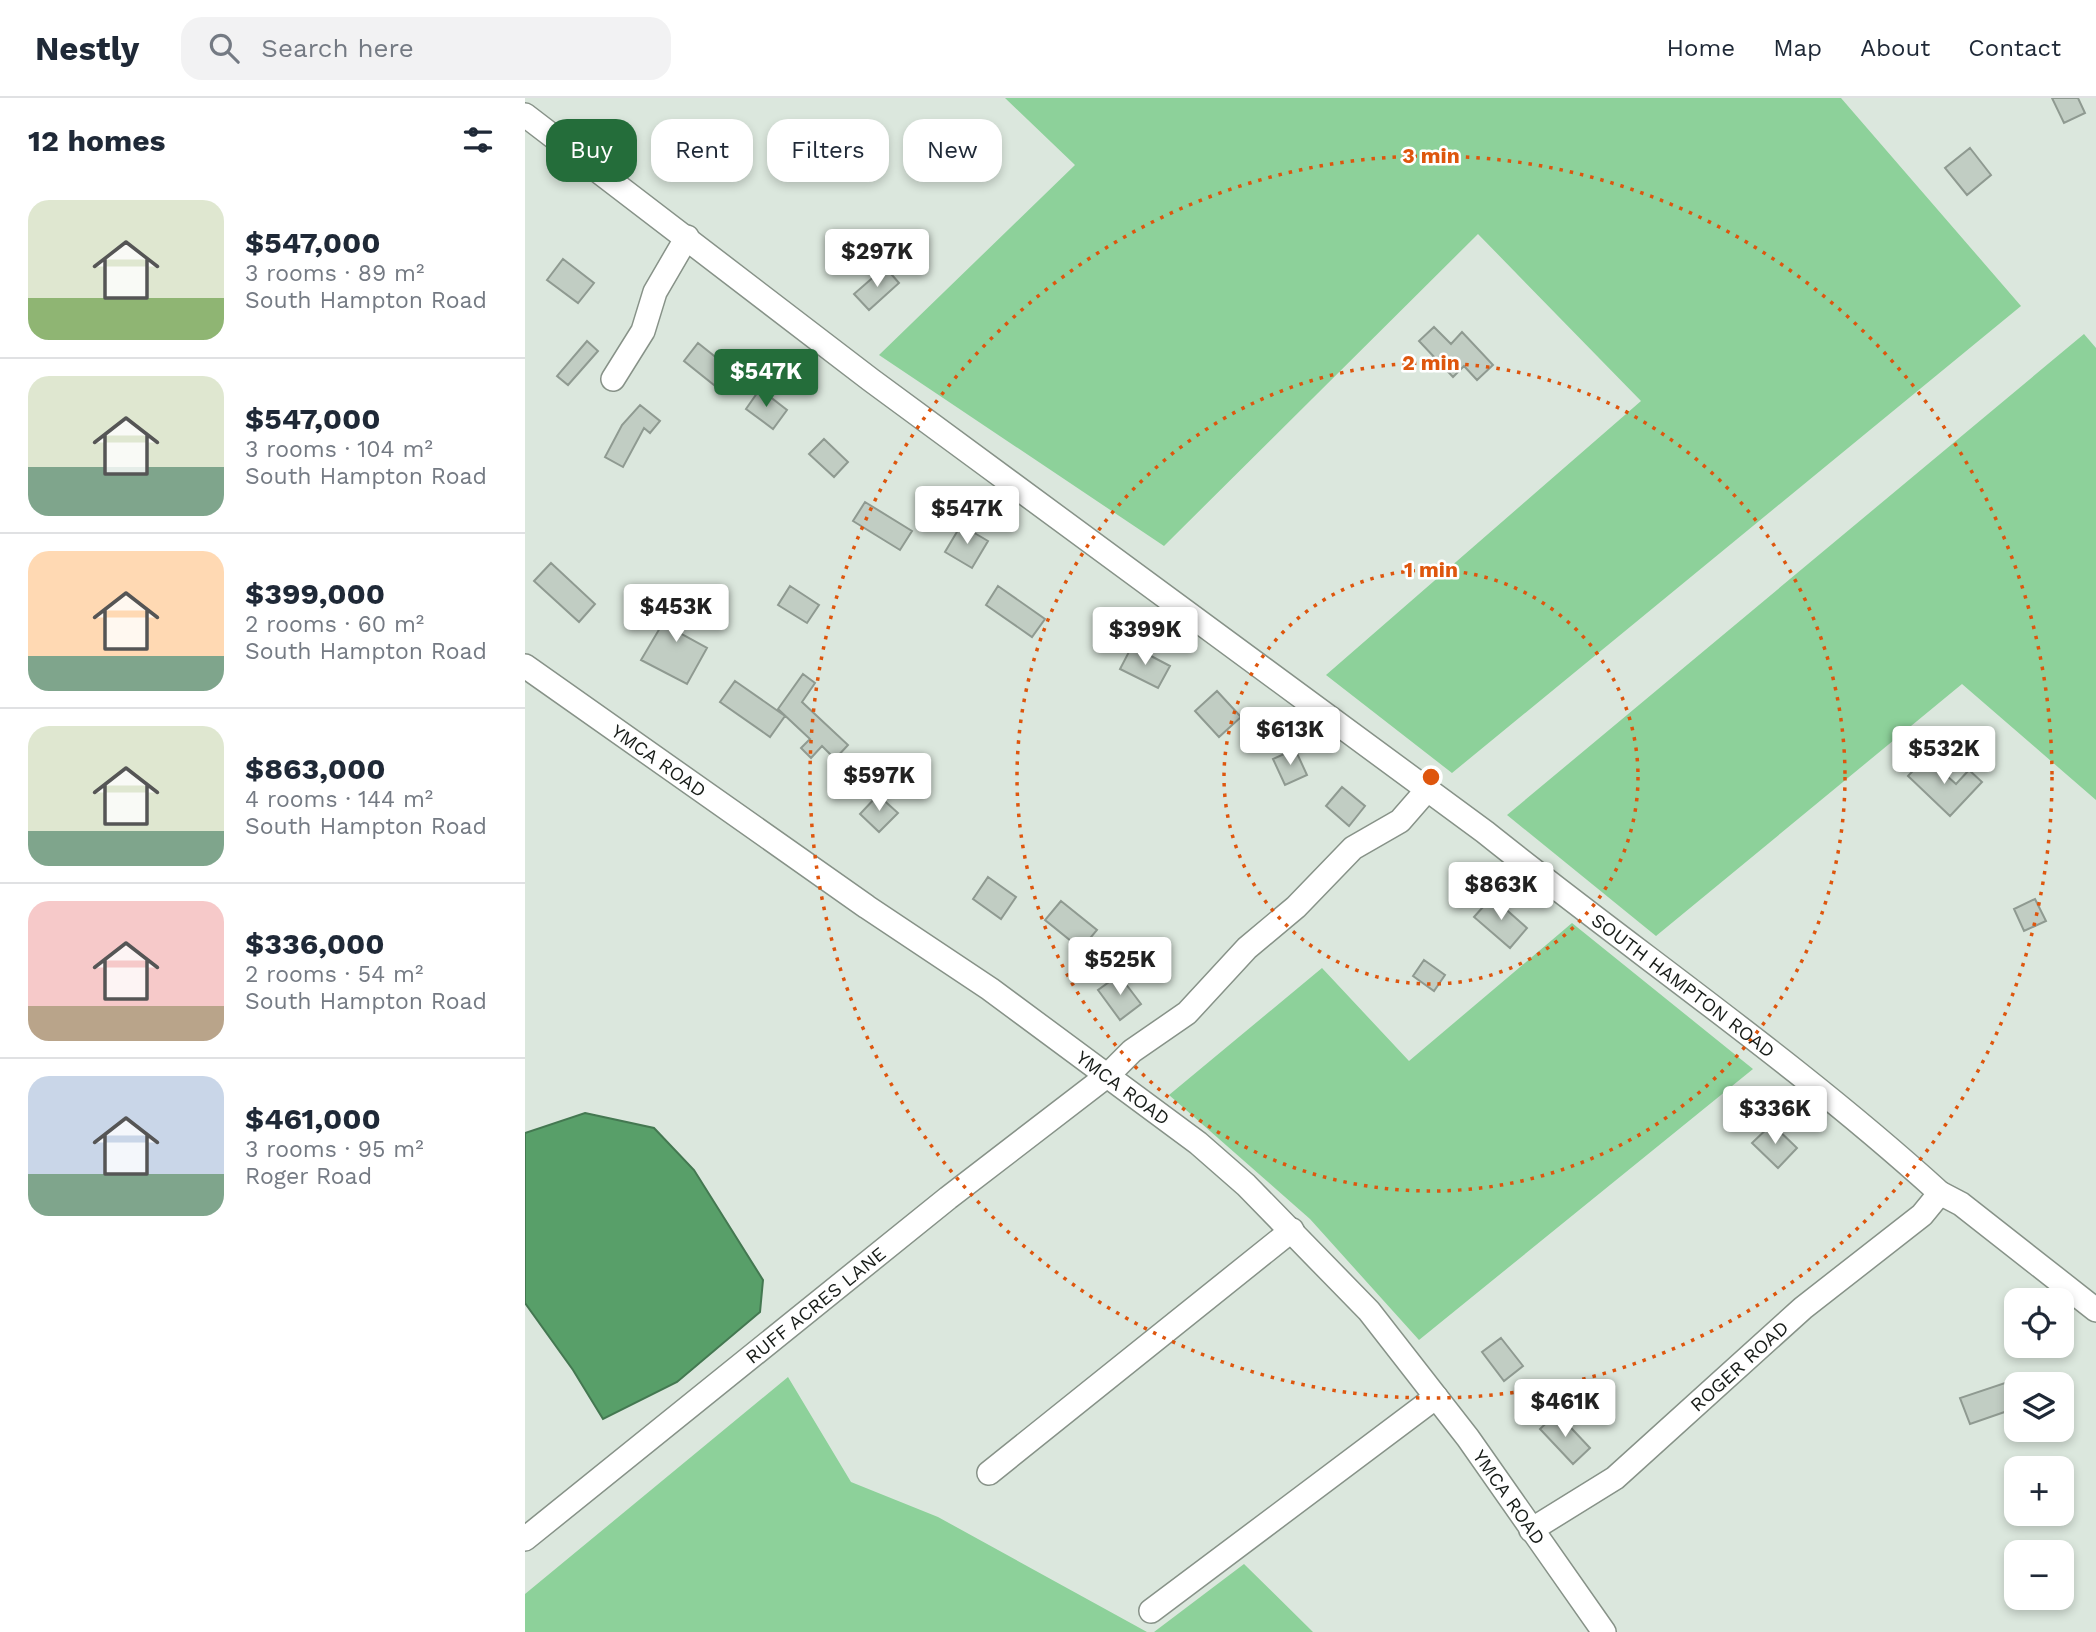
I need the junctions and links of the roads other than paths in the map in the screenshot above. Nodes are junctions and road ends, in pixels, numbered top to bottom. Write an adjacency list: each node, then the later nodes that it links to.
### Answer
1 (525, 115): 2 (street, SOUTH HAMPTON ROAD)
2 (687, 237): 3 (street); 5 (street, SOUTH HAMPTON ROAD)
3 (613, 379)
4 (525, 666): 6 (street, YMCA ROAD)
5 (1427, 790): 6 (street, RUFF ACRES LANE); 7 (street, SOUTH HAMPTON ROAD)
6 (1108, 1075): 8 (street, YMCA ROAD); 13 (street, RUFF ACRES LANE)
7 (1940, 1193): 9 (street, SOUTH HAMPTON ROAD); 12 (street, ROGER ROAD)
8 (1292, 1230): 10 (street, YMCA ROAD); 11 (street)
9 (2096, 1310)
10 (1436, 1397): 12 (street, YMCA ROAD); 14 (street)
11 (989, 1473)
12 (1531, 1530): 15 (street, YMCA ROAD)
13 (525, 1539)
14 (1151, 1611)
15 (1604, 1632)

